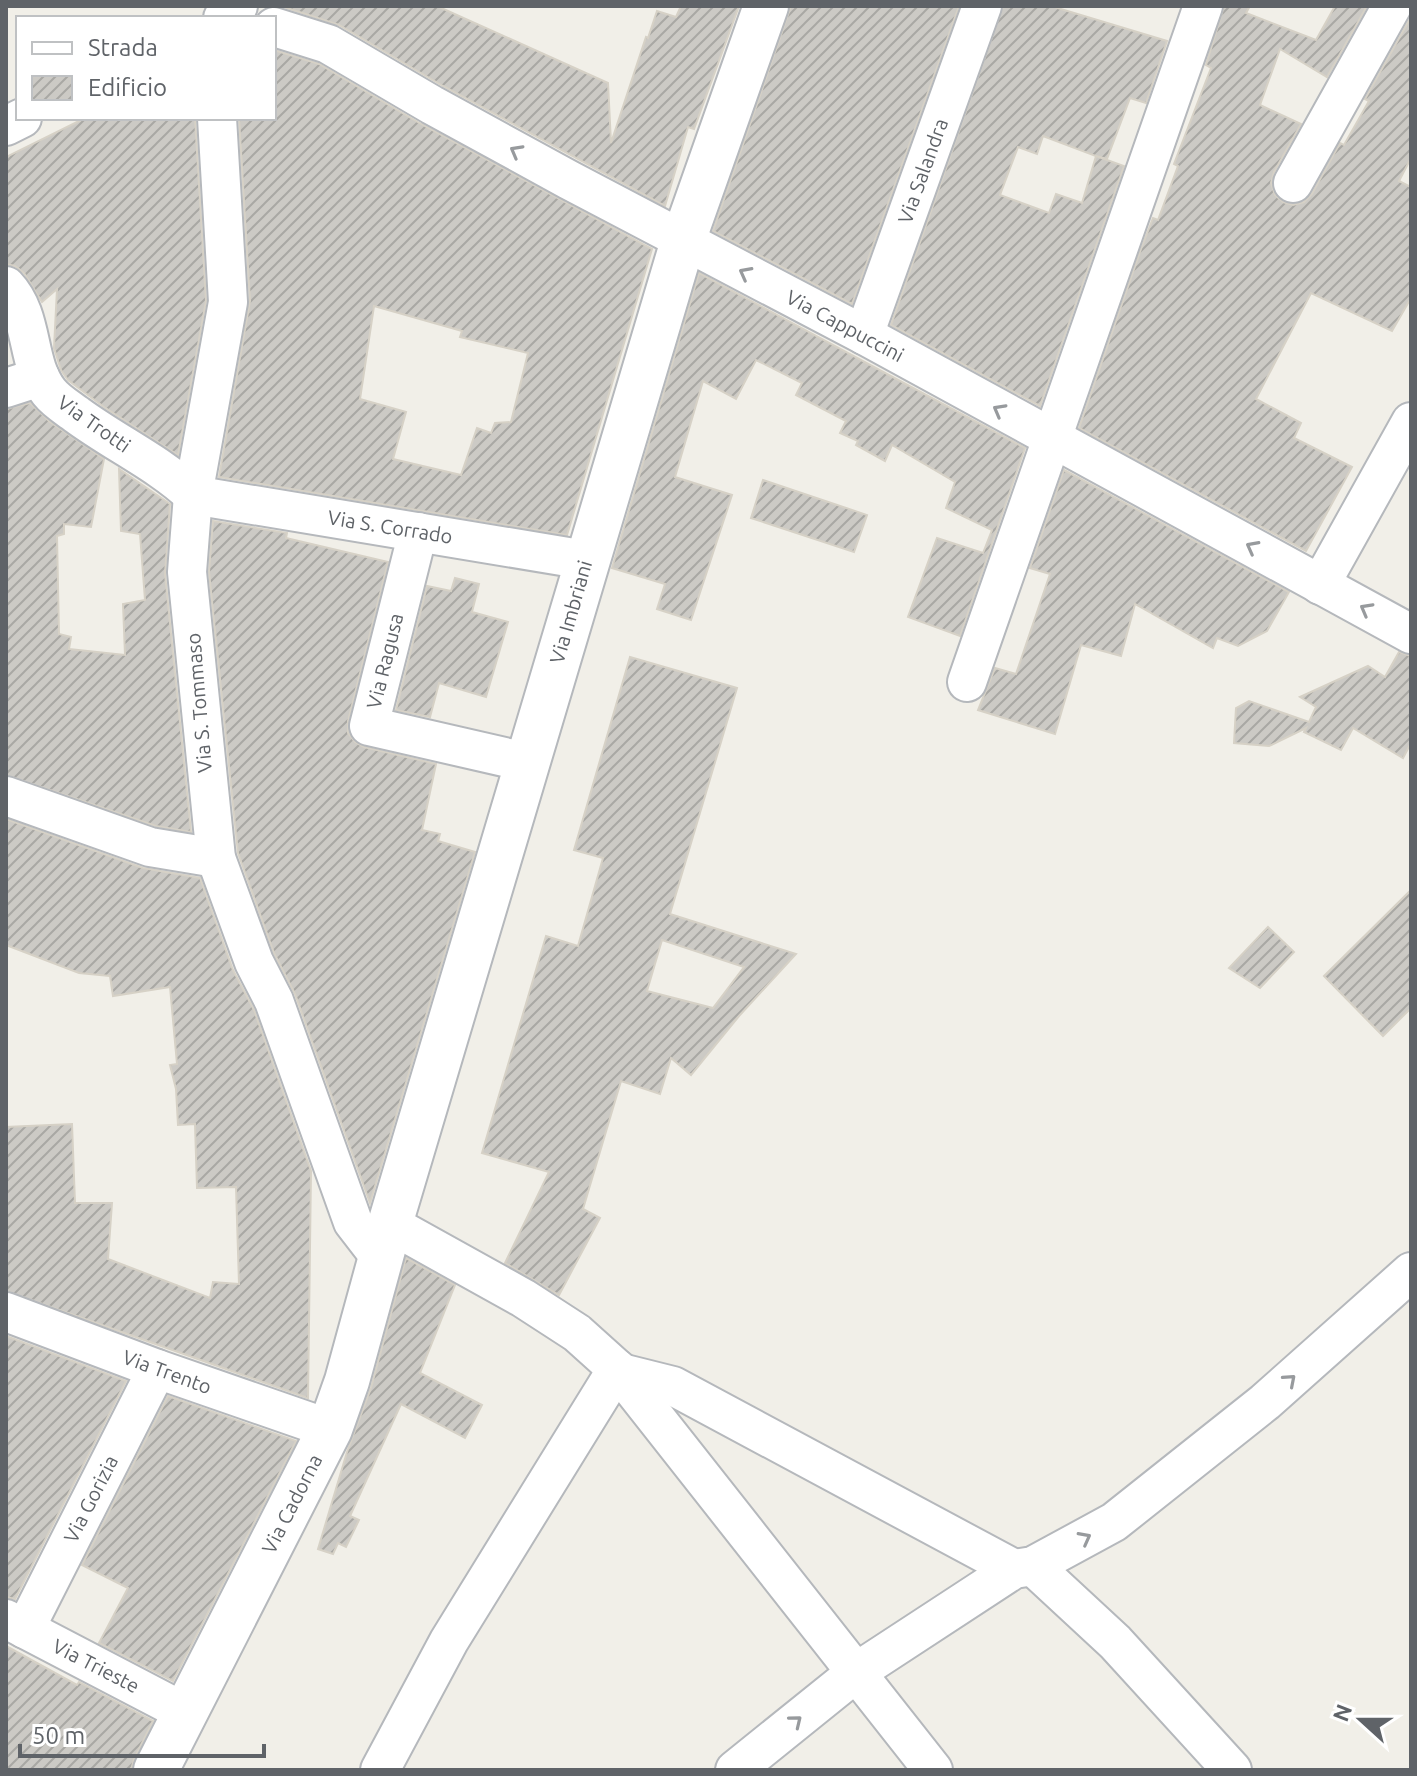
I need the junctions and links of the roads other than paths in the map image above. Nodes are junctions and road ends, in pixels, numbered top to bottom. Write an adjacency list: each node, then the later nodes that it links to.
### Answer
1 (766, 6): 8 (street, Via Imbriani)
2 (982, 6): 10 (street, Via Salandra)
3 (1203, 6): 13 (street)
4 (1392, 6): 7 (street)
5 (276, 28): 8 (street, Via Cappuccini, one-way to 5)
6 (217, 120): 14 (street, Via S. Tommaso)
7 (1293, 183)
8 (683, 241): 10 (street, Via Cappuccini, one-way to 8); 16 (street, Via Imbriani)
9 (6, 286): 11 (street, Via Trotti)
10 (864, 335): 13 (street, Via Cappuccini, one-way to 10)
11 (23, 382): 14 (street, Via Trotti)
12 (1411, 422): 17 (street)
13 (1050, 438): 17 (street, Via Cappuccini, one-way to 13); 19 (street)
14 (193, 495): 15 (street, Via S. Corrado); 22 (street, Via S. Tommaso)
15 (418, 532): 16 (street, Via S. Corrado); 20 (street, Via Ragusa)
16 (586, 560): 20 (street, Via Imbriani)
17 (1320, 585): 18 (street, Via Cappuccini, one-way to 17)
18 (1411, 634)
19 (967, 682)
20 (526, 762): 23 (street, Via Imbriani)
21 (6, 796): 22 (street)
22 (216, 858): 23 (street, Via S. Tommaso)
23 (385, 1240): 27 (street); 28 (street, Via Cadorna)
24 (1411, 1272): 29 (street, one-way to 24)
25 (6, 1312): 26 (street, Via Trento)
26 (157, 1369): 28 (street, Via Trento); 30 (street, Via Gorizia)
27 (619, 1371): 29 (street); 31 (street); 34 (street)
28 (330, 1429): 32 (street, Via Cadorna)
29 (1023, 1567): 31 (street); 37 (street)
30 (16, 1624): 32 (street, Via Trieste)
31 (858, 1671): 35 (street, one-way to 31); 36 (street)
32 (186, 1713): 33 (street, Via Cadorna)
33 (156, 1770)
34 (380, 1770)
35 (735, 1770)
36 (933, 1770)
37 (1232, 1770)

